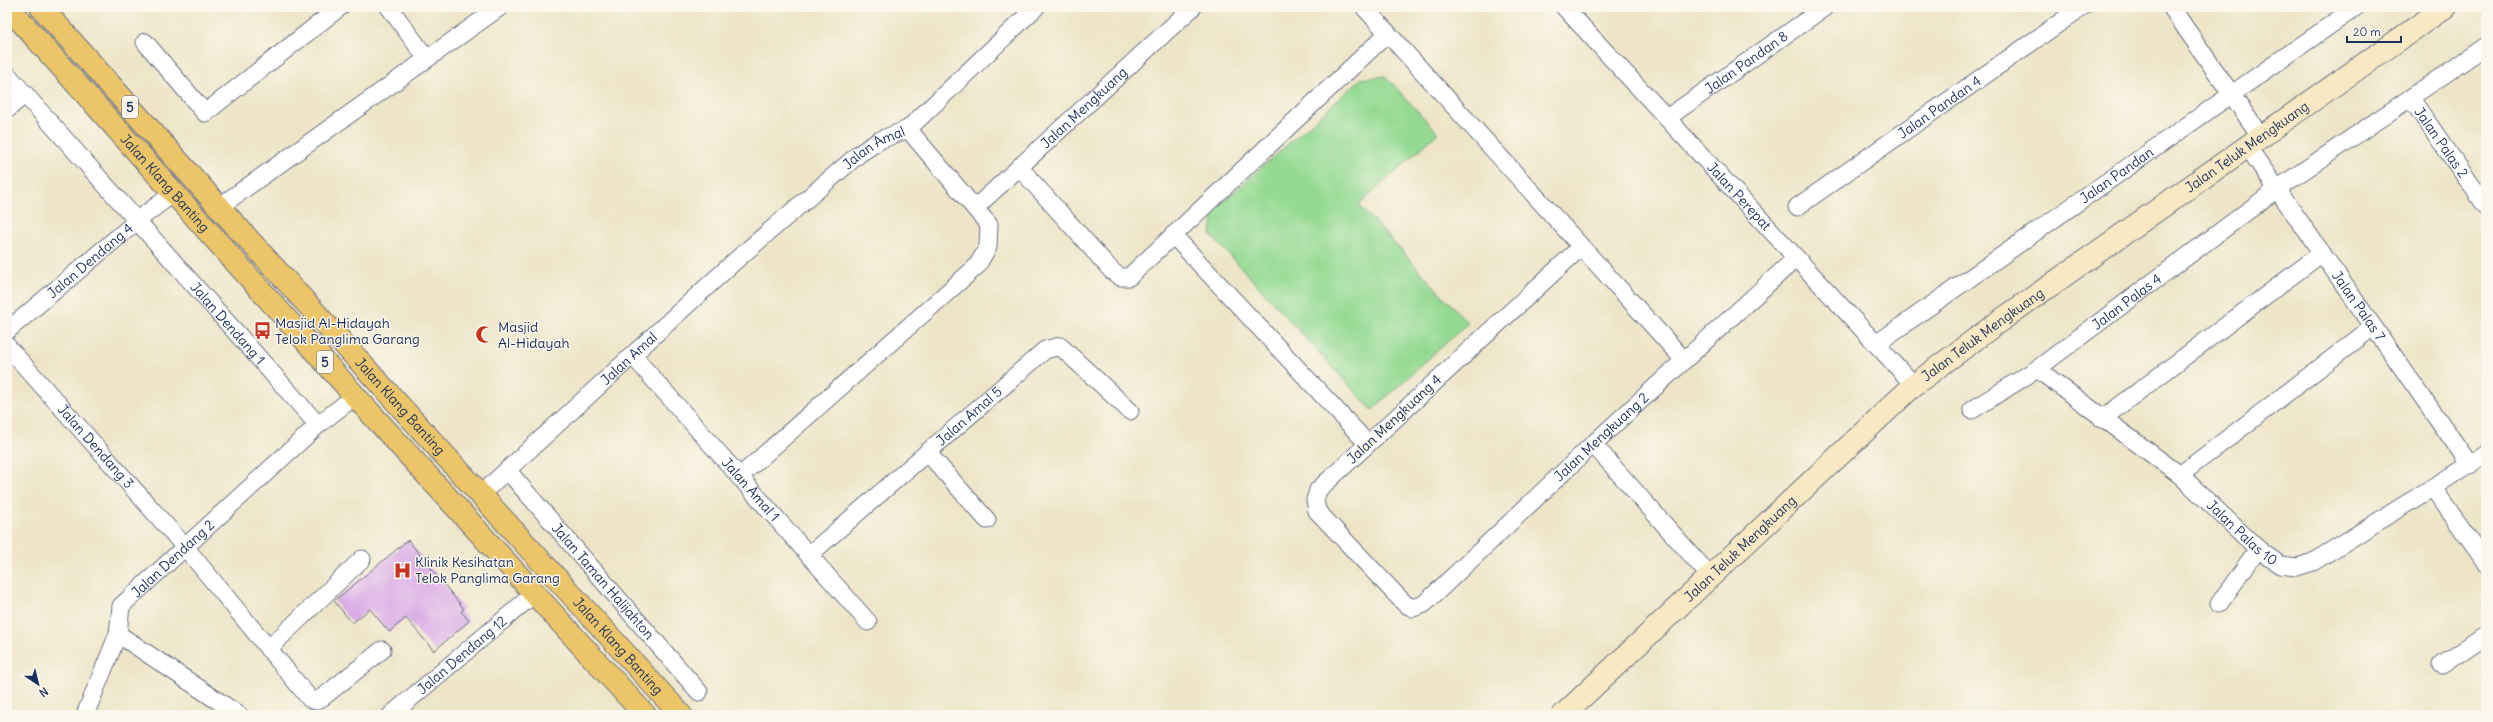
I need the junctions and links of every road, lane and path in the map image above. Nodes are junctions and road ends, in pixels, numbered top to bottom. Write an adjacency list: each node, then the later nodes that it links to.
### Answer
1 (8, 7): 29 (highway, Jalan Klang Banting / 5)
2 (340, 7): 16 (street)
3 (389, 7): 18 (street)
4 (500, 7): 18 (street)
5 (1036, 7): 25 (street)
6 (1192, 7): 27 (street, Jalan Mengkuang)
7 (1364, 7): 15 (street)
8 (1566, 7): 24 (street, Jalan Perepat)
9 (1825, 7): 24 (street, Jalan Pandan 8)
10 (2082, 7): 32 (street, Jalan Pandan 4)
11 (2171, 7): 21 (street, Jalan Palas 7)
12 (2356, 7): 21 (street, Jalan Pandan)
13 (2445, 7): 26 (street, Jalan Teluk Mengkuang)
14 (42, 8): 31 (highway, Jalan Klang Banting / 5)
15 (1388, 33): 35 (street); 36 (street)
16 (145, 42)
17 (2486, 46): 22 (street, Jalan Palas 4)
18 (428, 59): 31 (street)
19 (7, 74): 20 (street, Jalan Dendang 1)
20 (24, 94): 23 (street); 34 (street, Jalan Dendang 1)
21 (2231, 95): 26 (street, Jalan Palas 7); 41 (street, Jalan Pandan)
22 (2411, 99): 28 (street, Jalan Palas 4); 30 (street, Jalan Palas 2)
23 (7, 110)
24 (1667, 118): 38 (street, Jalan Perepat)
25 (908, 128): 33 (street, Jalan Amal); 43 (street, Jalan Amal)
26 (2254, 142): 28 (street, Jalan Palas 7); 46 (street, Jalan Teluk Mengkuang)
27 (1020, 167): 33 (street, Jalan Mengkuang); 35 (street)
28 (2277, 189): 37 (street, Jalan Palas 7); 45 (street, Jalan Palas 4)
29 (175, 192): 34 (street, Jalan Dendang 4); 47 (highway, Jalan Klang Banting / 5)
30 (2486, 206)
31 (219, 207): 61 (highway, Jalan Klang Banting / 5)
32 (1797, 207)
33 (974, 208): 59 (street, Jalan Amal)
34 (138, 220): 40 (street, Jalan Dendang 4); 51 (street, Jalan Dendang 1)
35 (1173, 235): 52 (street)
36 (1581, 246): 44 (street); 52 (street, Jalan Mengkuang 4)
37 (2322, 253): 39 (street, Jalan Palas 7); 50 (street)
38 (1796, 258): 41 (street, Jalan Perepat); 44 (street, Jalan Mengkuang 2)
39 (2373, 327): 56 (street, Jalan Palas 7); 58 (street)
40 (7, 331)
41 (1876, 344): 46 (street, Jalan Perepat)
42 (7, 346): 63 (street, Jalan Dendang 3)
43 (633, 356): 57 (street, Jalan Amal); 59 (street, Jalan Amal 1)
44 (1684, 360): 53 (street, Jalan Mengkuang 2)
45 (2037, 369): 48 (street, Jalan Palas 4); 50 (street, Jalan Palas 10)
46 (1914, 385): 68 (street, Jalan Teluk Mengkuang)
47 (355, 396): 51 (street, Jalan Dendang 2); 69 (highway, Jalan Klang Banting / 5)
48 (1972, 410)
49 (1130, 411): 54 (street, Jalan Amal 5)
50 (2102, 419): 58 (street, Jalan Palas 10)
51 (318, 425): 63 (street, Jalan Dendang 2)
52 (1367, 443): 70 (street, Jalan Mengkuang 4)
53 (1593, 444): 68 (street); 70 (street, Jalan Mengkuang 2)
54 (927, 452): 62 (street); 65 (street, Jalan Amal 5)
55 (2486, 454): 56 (street, Jalan Palas 10)
56 (2470, 465): 60 (street, Jalan Palas 10)
57 (507, 470): 61 (street, Jalan Amal); 78 (street, Jalan Taman Halijahton)
58 (2180, 474): 64 (street, Jalan Palas 10)
59 (739, 477): 65 (street, Jalan Amal 1)
60 (2433, 488): 64 (street, Jalan Palas 10); 67 (street)
61 (480, 495): 83 (highway, Jalan Klang Banting / 5)
62 (987, 520)
63 (185, 547): 73 (street, Jalan Dendang 2); 75 (street, Jalan Dendang 3)
64 (2258, 549): 71 (street)
65 (808, 555): 72 (street, Jalan Amal 1)
66 (362, 559): 75 (street)
67 (2486, 563)
68 (1710, 576): 84 (street, Jalan Teluk Mengkuang)
69 (534, 594): 81 (street, Jalan Dendang 12); 82 (highway, Jalan Klang Banting / 5)
70 (1405, 604)
71 (2219, 604)
72 (868, 622)
73 (118, 634): 79 (street, Jalan Dendang 2); 80 (street)
74 (2486, 635): 77 (street)
75 (268, 649): 76 (street, Jalan Dendang 3)
76 (382, 650)
77 (2442, 665)
78 (699, 692)
79 (85, 715)
80 (238, 715)
81 (391, 715)
82 (645, 715)
83 (681, 715)
84 (1563, 715)

